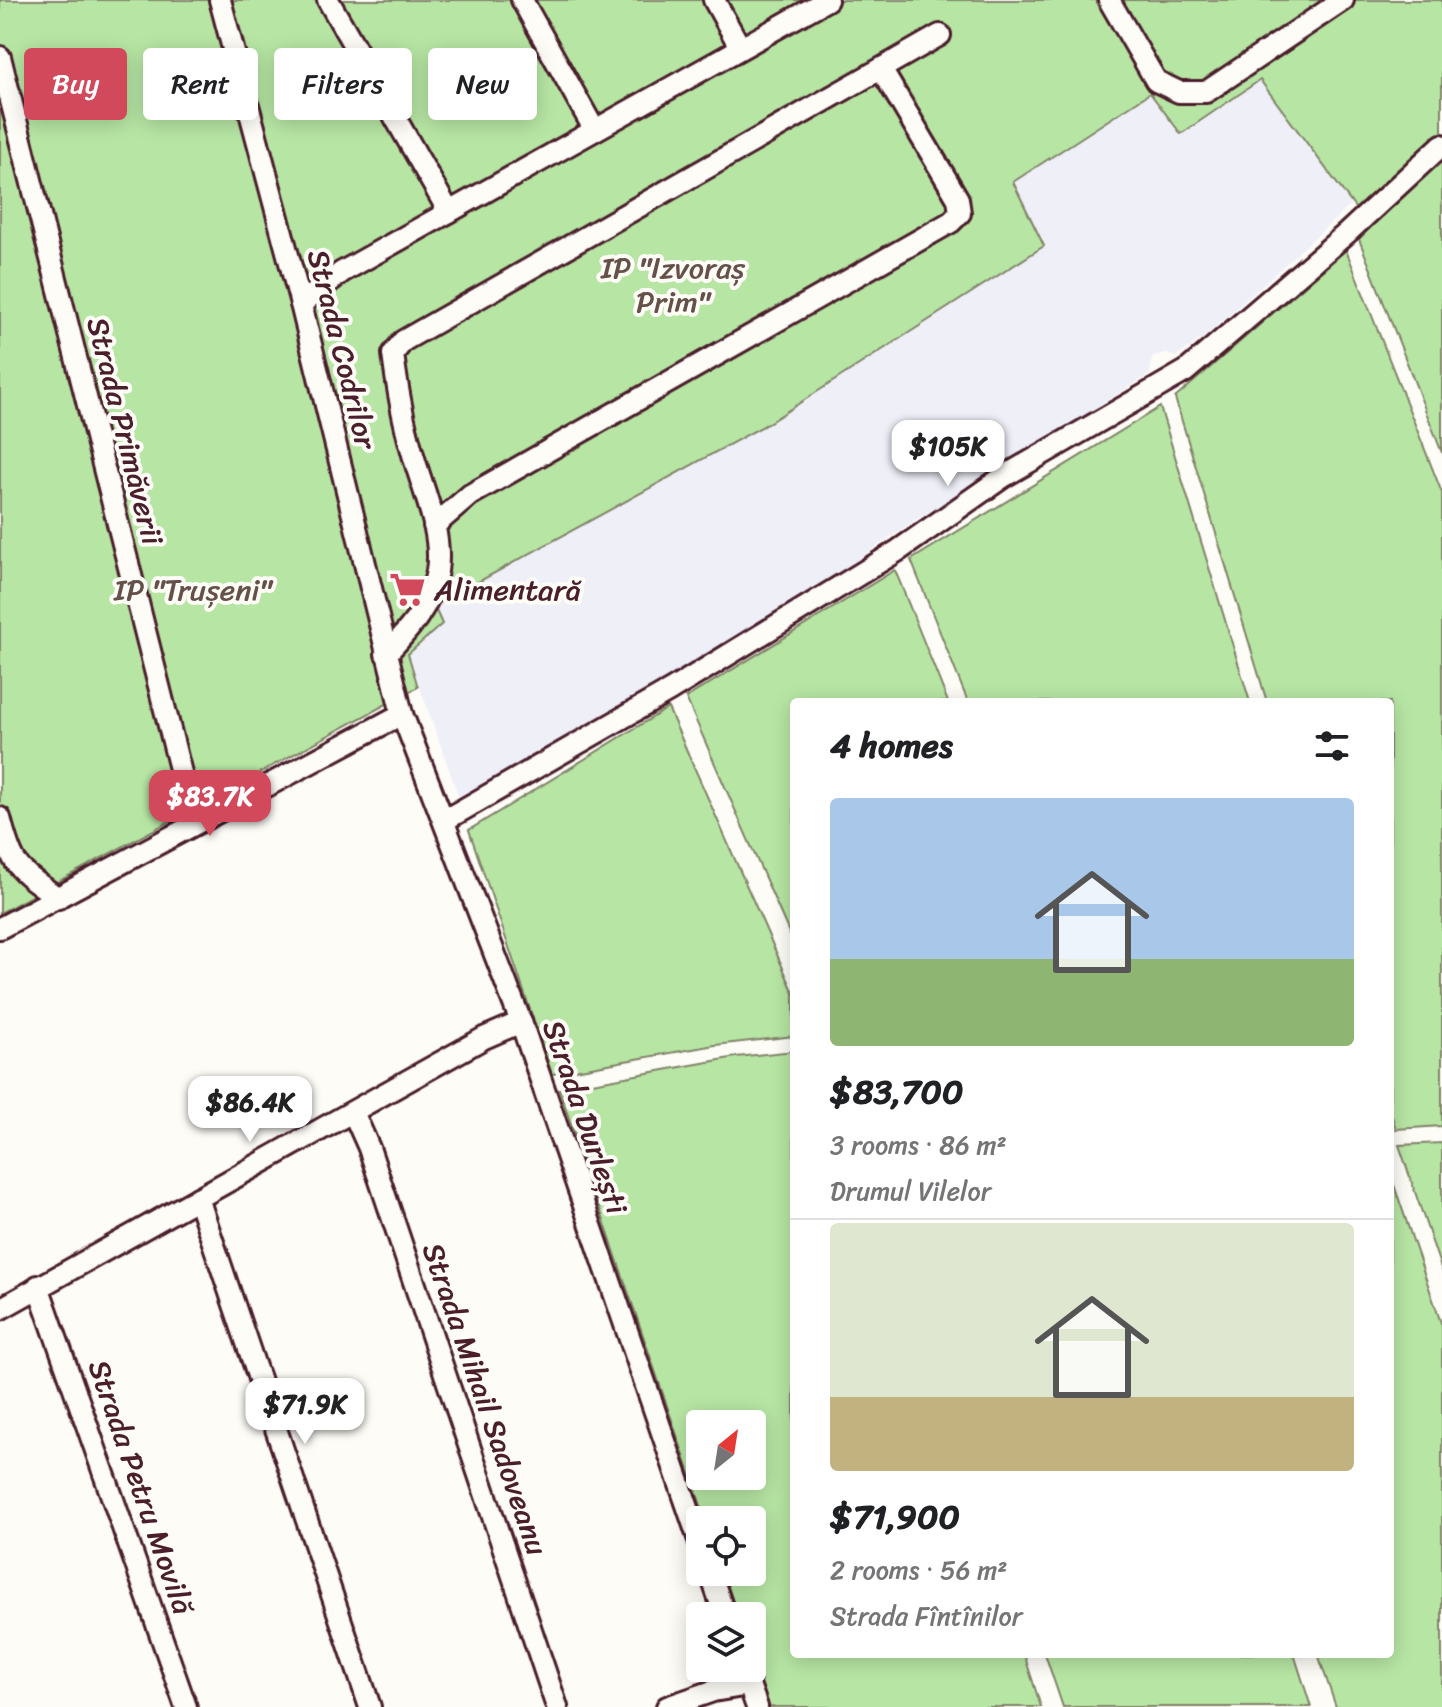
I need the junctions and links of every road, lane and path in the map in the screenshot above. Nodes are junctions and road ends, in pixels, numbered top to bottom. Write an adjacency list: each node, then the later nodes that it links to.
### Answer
1 (220, 0): 15 (street, Strada Codrilor)
2 (328, 0): 14 (street)
3 (522, 0): 12 (street)
4 (714, 0): 9 (street)
5 (827, 0): 9 (street)
6 (1109, 0): 7 (street)
7 (1343, 0)
8 (940, 35): 11 (street)
9 (740, 47): 12 (street)
10 (0, 57): 19 (street, Strada Primăverii)
11 (881, 69): 16 (street); 16 (street)
12 (594, 129): 14 (street)
13 (1442, 145): 21 (street)
14 (449, 212): 15 (street)
15 (301, 304): 17 (street, Strada Codrilor)
16 (434, 526): 17 (street)
17 (386, 654): 18 (street, Strada Codrilor)
18 (402, 714): 19 (street); 21 (street, Strada Durlești)
19 (206, 815): 22 (street)
20 (0, 818): 22 (street)
21 (445, 820): 24 (street, Strada Durlești)
22 (58, 898): 23 (street)
23 (0, 928)
24 (521, 1022): 25 (street); 29 (street, Strada Durlești)
25 (353, 1112): 26 (street); 34 (street, Strada Mihail Sadoveanu)
26 (198, 1198): 27 (street); 33 (street)
27 (38, 1286): 28 (street); 32 (street, Strada Petru Movilă)
28 (0, 1309)
29 (687, 1506)
30 (734, 1682): 35 (street)
31 (748, 1682): 36 (street)
32 (186, 1707)
33 (370, 1707)
34 (557, 1707)
35 (667, 1707)
36 (757, 1707)

